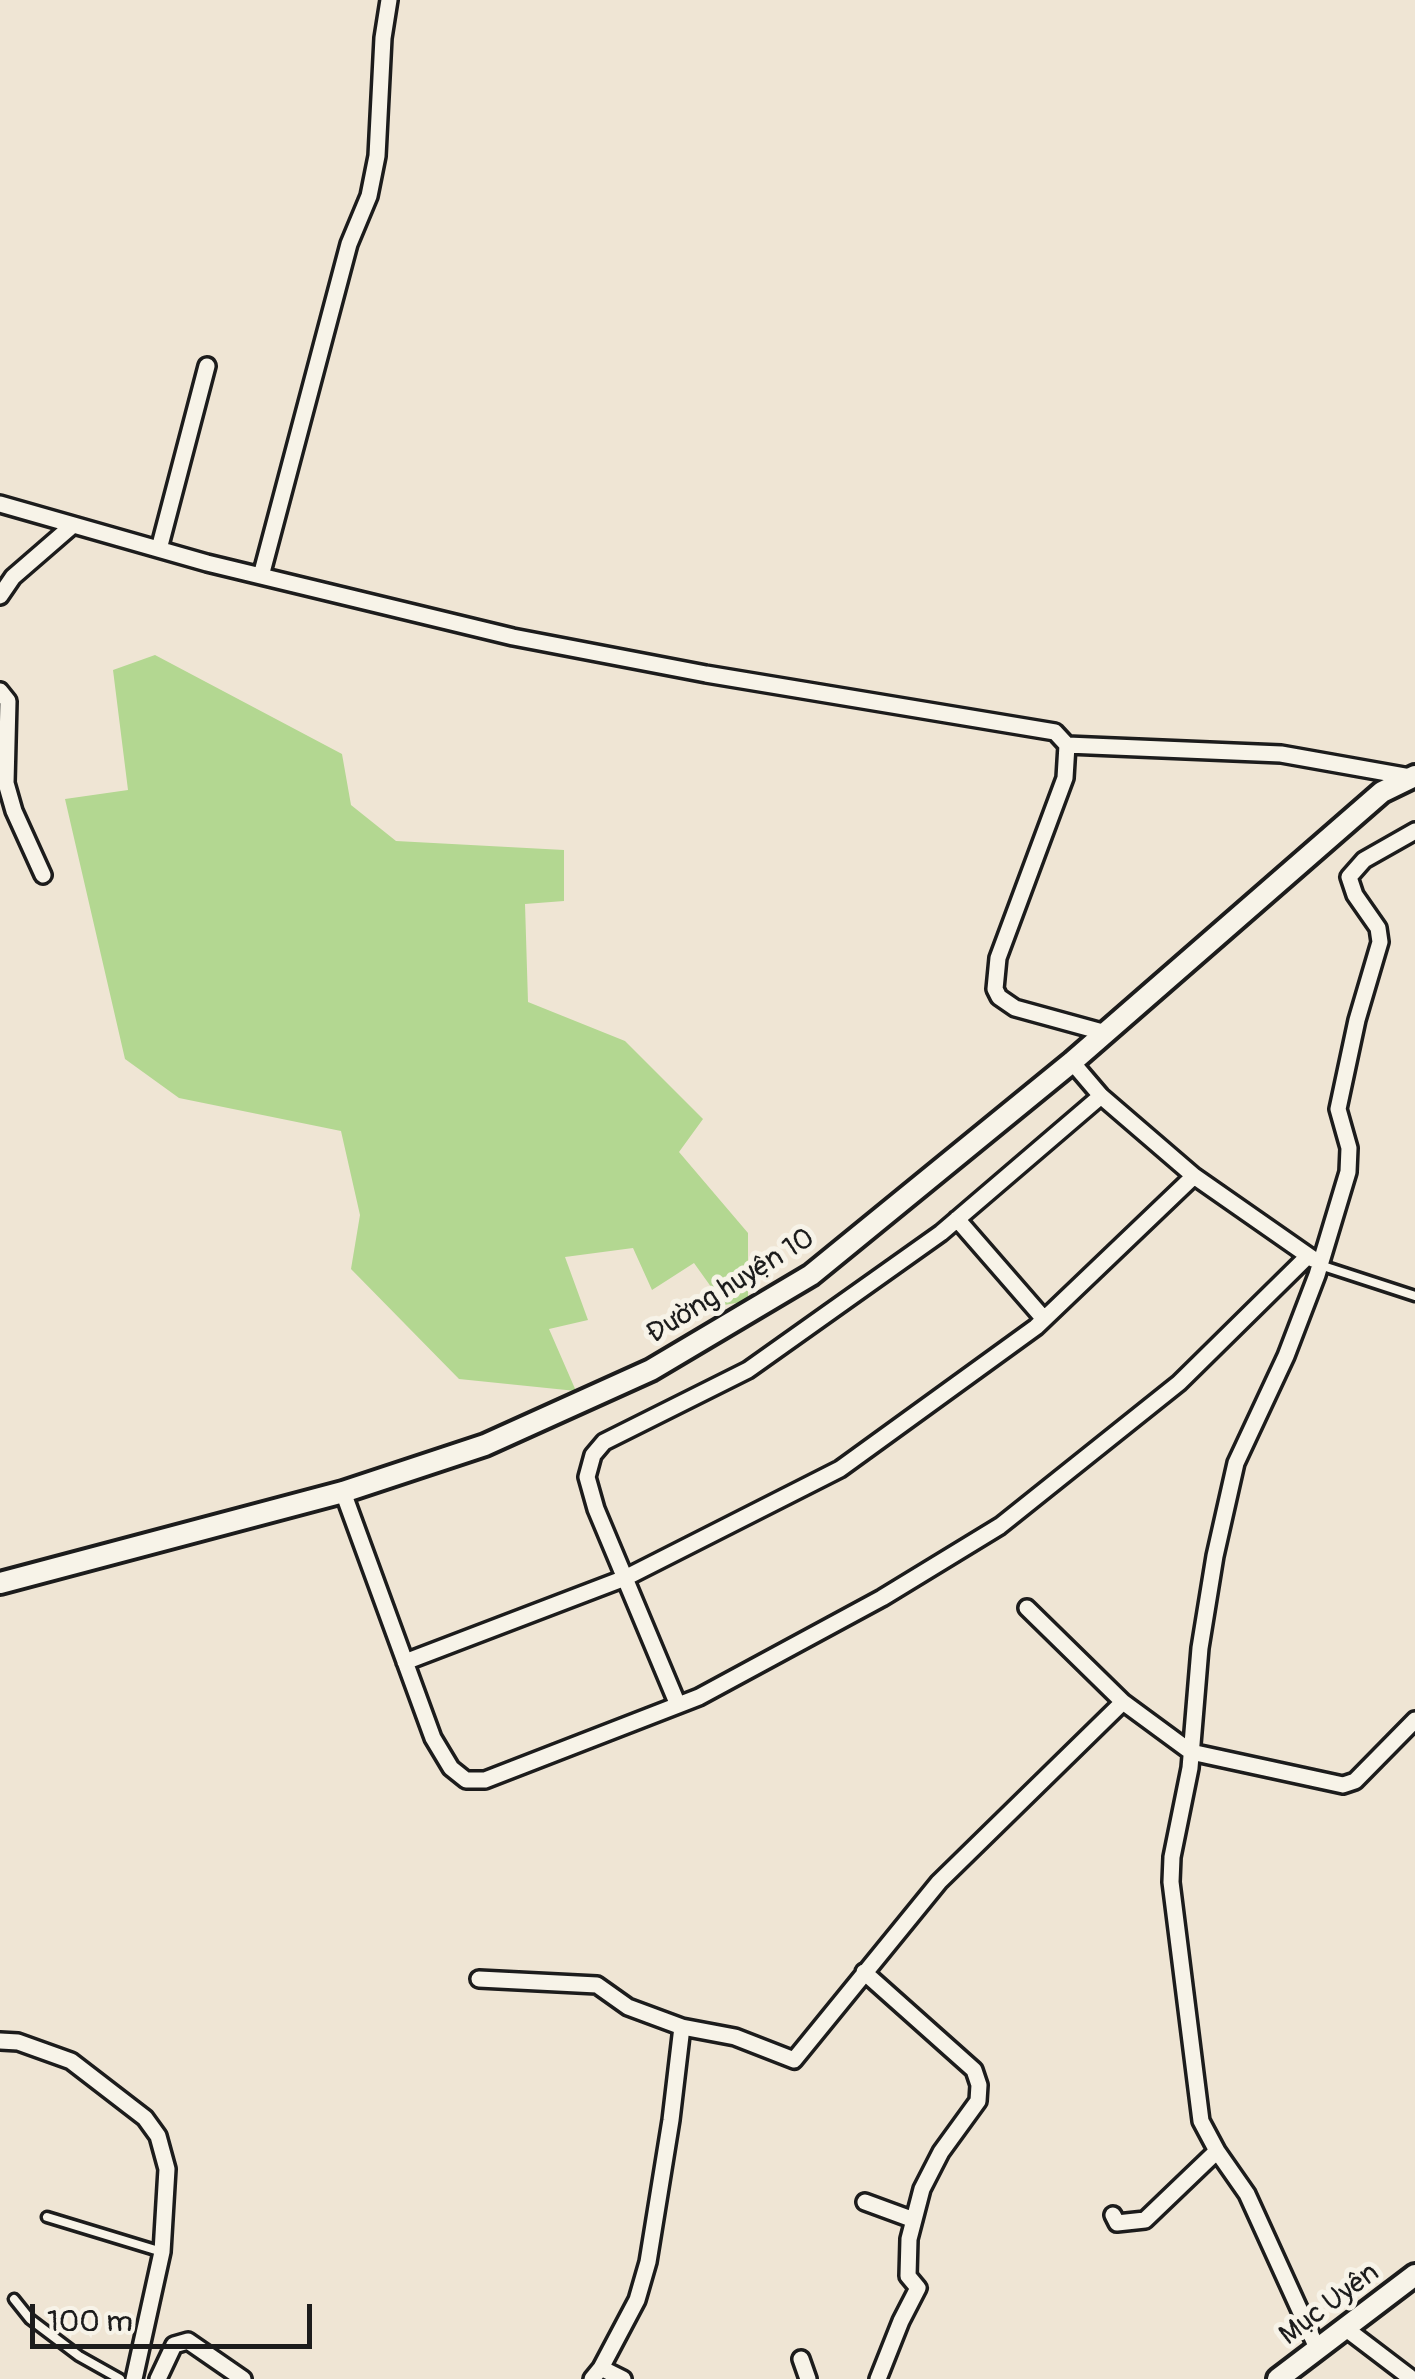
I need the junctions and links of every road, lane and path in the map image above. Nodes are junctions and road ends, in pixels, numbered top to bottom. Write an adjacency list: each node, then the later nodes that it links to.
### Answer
1 (389, 0): 6 (street)
2 (207, 366): 5 (street)
3 (0, 504): 4 (street)
4 (73, 525): 5 (street); 7 (street)
5 (159, 550): 6 (street)
6 (260, 576): 9 (street)
7 (0, 596)
8 (0, 692): 12 (street)
9 (1067, 745): 10 (street); 13 (street)
10 (1412, 777): 13 (street, Đường huyện 10)
11 (1415, 831): 18 (street)
12 (43, 875)
13 (1106, 1032): 14 (street, Đường huyện 10)
14 (1072, 1062): 15 (street); 21 (street, Đường huyện 10)
15 (1100, 1096): 16 (street); 17 (street)
16 (1194, 1176): 18 (street); 20 (street)
17 (957, 1219): 20 (street); 22 (street)
18 (1314, 1260): 19 (lane); 27 (street); 29 (street)
19 (1415, 1296)
20 (1044, 1319): 22 (street)
21 (343, 1492): 23 (street, Đường huyện 10); 25 (street)
22 (625, 1578): 25 (street); 27 (street)
23 (0, 1583)
24 (1027, 1608): 26 (street)
25 (405, 1662): 27 (street)
26 (1123, 1702): 29 (street); 30 (street)
27 (678, 1705)
28 (1415, 1720): 29 (street)
29 (1191, 1752): 34 (street)
30 (864, 1972): 32 (street); 38 (street)
31 (479, 1980): 32 (street)
32 (682, 2027): 45 (street)
33 (0, 2041): 39 (street)
34 (1216, 2150): 36 (street); 43 (street)
35 (864, 2202): 38 (street)
36 (1114, 2215)
37 (48, 2218): 39 (lane)
38 (914, 2220): 52 (street)
39 (162, 2252): 47 (street)
40 (1415, 2275): 42 (street, Mục Uyên)
41 (14, 2299): 46 (lane)
42 (1344, 2328): 43 (street, Mục Uyên); 54 (street)
43 (1317, 2348): 53 (street, Mục Uyên)
44 (801, 2360): 51 (street)
45 (596, 2373): 50 (street)
46 (120, 2379)
47 (134, 2379)
48 (158, 2379): 49 (street)
49 (243, 2379)
50 (623, 2379)
51 (808, 2379)
52 (878, 2379)
53 (1278, 2379)
54 (1412, 2379)

